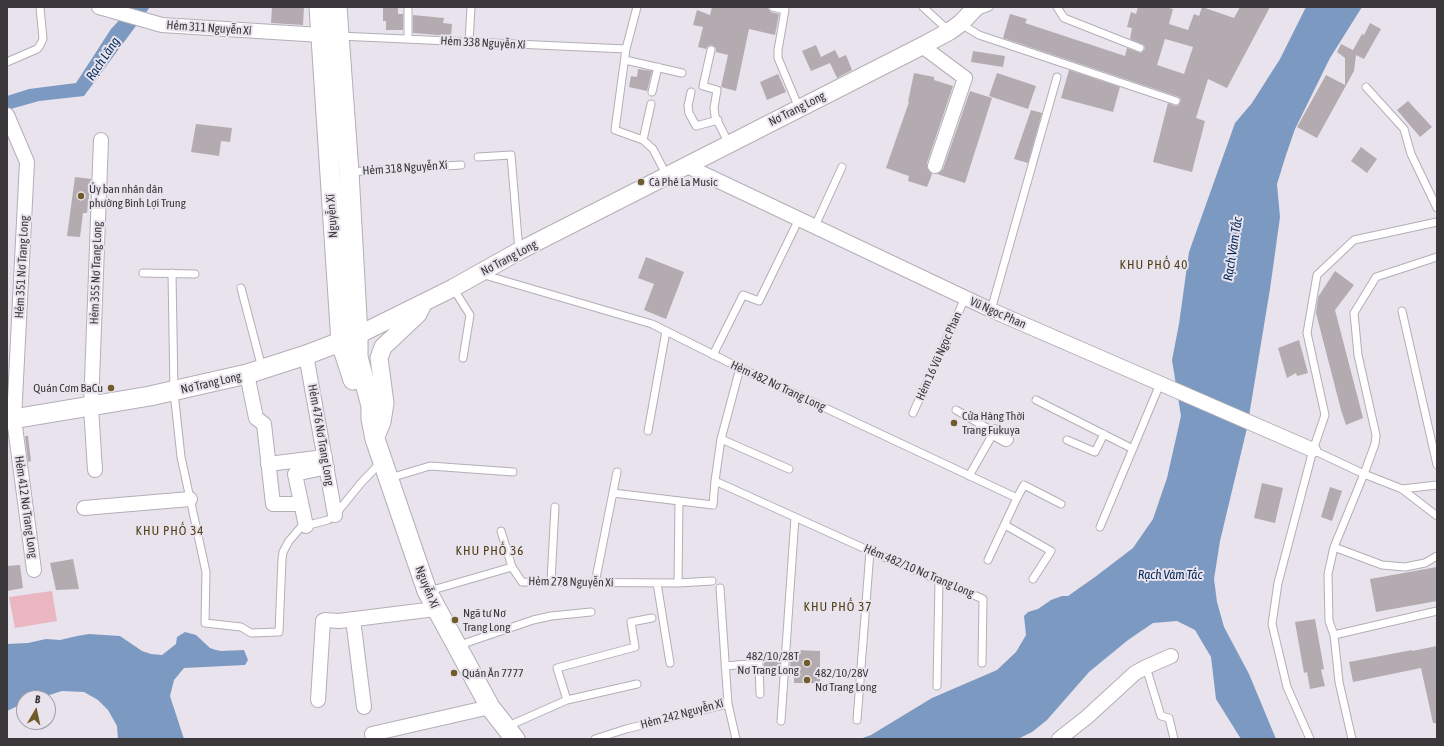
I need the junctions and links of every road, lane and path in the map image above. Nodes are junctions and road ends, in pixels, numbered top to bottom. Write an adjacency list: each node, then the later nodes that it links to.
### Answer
1 (40, 7): 21 (lane)
2 (99, 7): 13 (street, Hẻm 311 Nguyễn Xí)
3 (319, 7): 13 (main road, Nguyễn Xí)
4 (337, 7): 13 (main road, Nguyễn Xí)
5 (408, 7): 14 (lane)
6 (471, 7): 15 (lane)
7 (637, 7): 18 (lane)
8 (773, 7): 30 (lane)
9 (923, 7): 12 (lane)
10 (989, 7): 12 (lane)
11 (1057, 7): 17 (lane)
12 (964, 19): 16 (street, Nơ Trang Long); 28 (lane)
13 (330, 35): 14 (lane, Hẻm 338 Nguyễn Xí); 41 (main road, Nguyễn Xí); 61 (main road, Nguyễn Xí)
14 (408, 39): 15 (lane, Hẻm 338 Nguyễn Xí)
15 (469, 42): 18 (lane, Hẻm 338 Nguyễn Xí)
16 (922, 46): 30 (street, Nơ Trang Long); 39 (street)
17 (1140, 48)
18 (626, 49): 20 (lane)
19 (711, 50): 32 (lane)
20 (625, 60): 22 (lane); 34 (lane)
21 (7, 62)
22 (658, 67): 23 (lane); 26 (lane)
23 (682, 73)
24 (1057, 77): 57 (lane)
25 (1366, 87): 43 (lane)
26 (652, 92)
27 (691, 92): 32 (lane)
28 (1176, 101)
29 (651, 104): 34 (lane)
30 (799, 108): 35 (street, Nơ Trang Long)
31 (8, 117): 73 (street, Hẻm 351 Nơ Trang Long)
32 (718, 120): 35 (lane)
33 (101, 140): 70 (street, Hẻm 355 Nơ Trang Long)
34 (643, 140): 42 (lane)
35 (729, 144): 38 (street, Nơ Trang Long)
36 (478, 156): 47 (lane)
37 (461, 165): 41 (lane, Hẻm 318 Nguyễn Xí)
38 (687, 166): 42 (street, Nơ Trang Long); 44 (street, Vũ Ngọc Phan)
39 (935, 166)
40 (842, 167): 46 (lane)
41 (349, 172): 60 (main road, Nguyễn Xí)
42 (667, 176): 47 (street, Nơ Trang Long)
43 (1437, 208)
44 (799, 219): 46 (street, Vũ Ngọc Phan); 63 (lane)
45 (1437, 222): 83 (lane)
46 (814, 226): 55 (street, Vũ Ngọc Phan)
47 (519, 251): 52 (street, Nơ Trang Long)
48 (1437, 257): 92 (lane)
49 (143, 273): 50 (lane)
50 (172, 273): 51 (lane); 68 (lane)
51 (195, 274)
52 (479, 274): 54 (street, Nơ Trang Long); 59 (lane, Hẻm 482 Nơ Trang Long)
53 (241, 288): 66 (lane)
54 (453, 288): 56 (street, Nơ Trang Long); 64 (lane)
55 (965, 298): 57 (street, Vũ Ngọc Phan); 72 (lane, Hẻm 16 Vũ Ngọc Phan)
56 (424, 302): 60 (street, Nơ Trang Long); 78 (street)
57 (991, 310): 67 (street, Vũ Ngọc Phan)
58 (1402, 311): 87 (lane)
59 (666, 331): 63 (lane, Hẻm 482 Nơ Trang Long); 75 (lane)
60 (358, 335): 61 (main road, Nơ Trang Long); 74 (main road, Nguyễn Xí)
61 (341, 342): 62 (main road, Nơ Trang Long); 74 (main road, Nguyễn Xí)
62 (306, 355): 66 (main road, Nơ Trang Long); 85 (street, Hẻm 476 Nơ Trang Long)
63 (713, 355): 65 (lane, Hẻm 482 Nơ Trang Long)
64 (463, 358)
65 (740, 368): 79 (lane); 93 (lane, Hẻm 482 Nơ Trang Long)
66 (255, 372): 68 (main road, Nơ Trang Long); 86 (street)
67 (1165, 386): 82 (lane); 83 (street, Vũ Ngọc Phan)
68 (174, 392): 70 (main road, Nơ Trang Long); 100 (lane)
69 (1036, 400): 77 (lane)
70 (91, 407): 73 (main road, Nơ Trang Long); 89 (street, Hẻm 355 Nơ Trang Long)
71 (956, 410): 76 (lane)
72 (912, 413)
73 (10, 419): 118 (street, Hẻm 412 Nơ Trang Long)
74 (371, 420): 78 (main road, Nguyễn Xí)
75 (648, 431)
76 (994, 432): 80 (street); 93 (lane)
77 (1104, 434): 81 (lane); 82 (lane)
78 (375, 439): 84 (main road, Nguyễn Xí)
79 (721, 439): 88 (lane); 95 (lane)
80 (1006, 439)
81 (1067, 440)
82 (1133, 449): 111 (lane)
83 (1313, 450): 92 (lane); 156 (lane)
84 (382, 461): 94 (main road, Nguyễn Xí); 106 (lane)
85 (326, 462): 86 (street); 102 (street); 106 (street, Hẻm 476 Nơ Trang Long)
86 (268, 464): 102 (street)
87 (1437, 465)
88 (789, 469)
89 (95, 470)
90 (513, 472): 94 (lane)
91 (617, 472): 98 (lane)
92 (1364, 474): 97 (lane); 113 (lane)
93 (969, 476): 99 (lane, Hẻm 482 Nơ Trang Long)
94 (388, 479): 127 (main road, Nguyễn Xí)
95 (716, 481): 101 (lane); 108 (lane, Hẻm 482/10 Nơ Trang Long)
96 (1437, 485): 97 (lane)
97 (1402, 489): 107 (lane)
98 (613, 493): 101 (lane); 123 (lane)
99 (1017, 498): 103 (lane); 109 (lane)
100 (190, 499): 105 (street); 110 (lane)
101 (679, 501): 125 (lane)
102 (301, 504): 110 (street)
103 (1061, 504)
104 (555, 507): 120 (lane)
105 (84, 508)
106 (335, 514): 110 (lane)
107 (1437, 516)
108 (795, 517): 114 (lane, Hẻm 482/10 Nơ Trang Long); 149 (lane)
109 (1005, 525): 116 (lane); 119 (lane)
110 (306, 526)
111 (1100, 527)
112 (501, 531): 117 (lane)
113 (1334, 548): 115 (lane); 133 (lane)
114 (870, 551): 122 (lane, Hẻm 482/10 Nơ Trang Long); 148 (lane)
115 (1437, 556)
116 (988, 560)
117 (512, 568): 120 (lane, Hẻm 278 Nguyễn Xí); 127 (lane, Hẻm 278 Nguyễn Xí)
118 (34, 570)
119 (1033, 579)
120 (551, 581): 123 (lane, Hẻm 278 Nguyễn Xí)
121 (712, 581): 125 (lane, Hẻm 278 Nguyễn Xí)
122 (939, 581): 137 (lane, Hẻm 482/10 Nơ Trang Long); 141 (lane)
123 (595, 583): 124 (lane, Hẻm 278 Nguyễn Xí)
124 (657, 583): 125 (lane, Hẻm 278 Nguyễn Xí); 136 (lane)
125 (678, 583)
126 (720, 588): 138 (lane, Hẻm 242 Nguyễn Xí)
127 (427, 591): 128 (main road, Nguyễn Xí)
128 (435, 609): 132 (street); 134 (main road, Nguyễn Xí)
129 (1437, 611): 133 (lane)
130 (591, 612): 134 (lane)
131 (652, 618): 144 (lane)
132 (346, 620): 143 (street); 146 (street)
133 (1334, 635): 157 (lane)
134 (457, 646): 147 (main road, Nguyễn Xí)
135 (1171, 656): 139 (street)
136 (670, 663)
137 (982, 663)
138 (725, 666): 142 (lane); 145 (lane, Hẻm 242 Nguyễn Xí)
139 (1146, 667): 154 (street); 155 (lane)
140 (637, 684): 144 (lane)
141 (937, 686)
142 (760, 694)
143 (318, 700)
144 (567, 700): 150 (lane)
145 (728, 704): 152 (lane, Hẻm 242 Nguyễn Xí); 153 (lane)
146 (364, 707)
147 (490, 707): 150 (main road, Nguyễn Xí); 151 (street)
148 (857, 720)
149 (781, 721)
150 (510, 733)
151 (373, 739)
152 (595, 739)
153 (736, 739)
154 (1059, 739)
155 (1174, 739)
156 (1310, 739)
157 (1352, 739)

